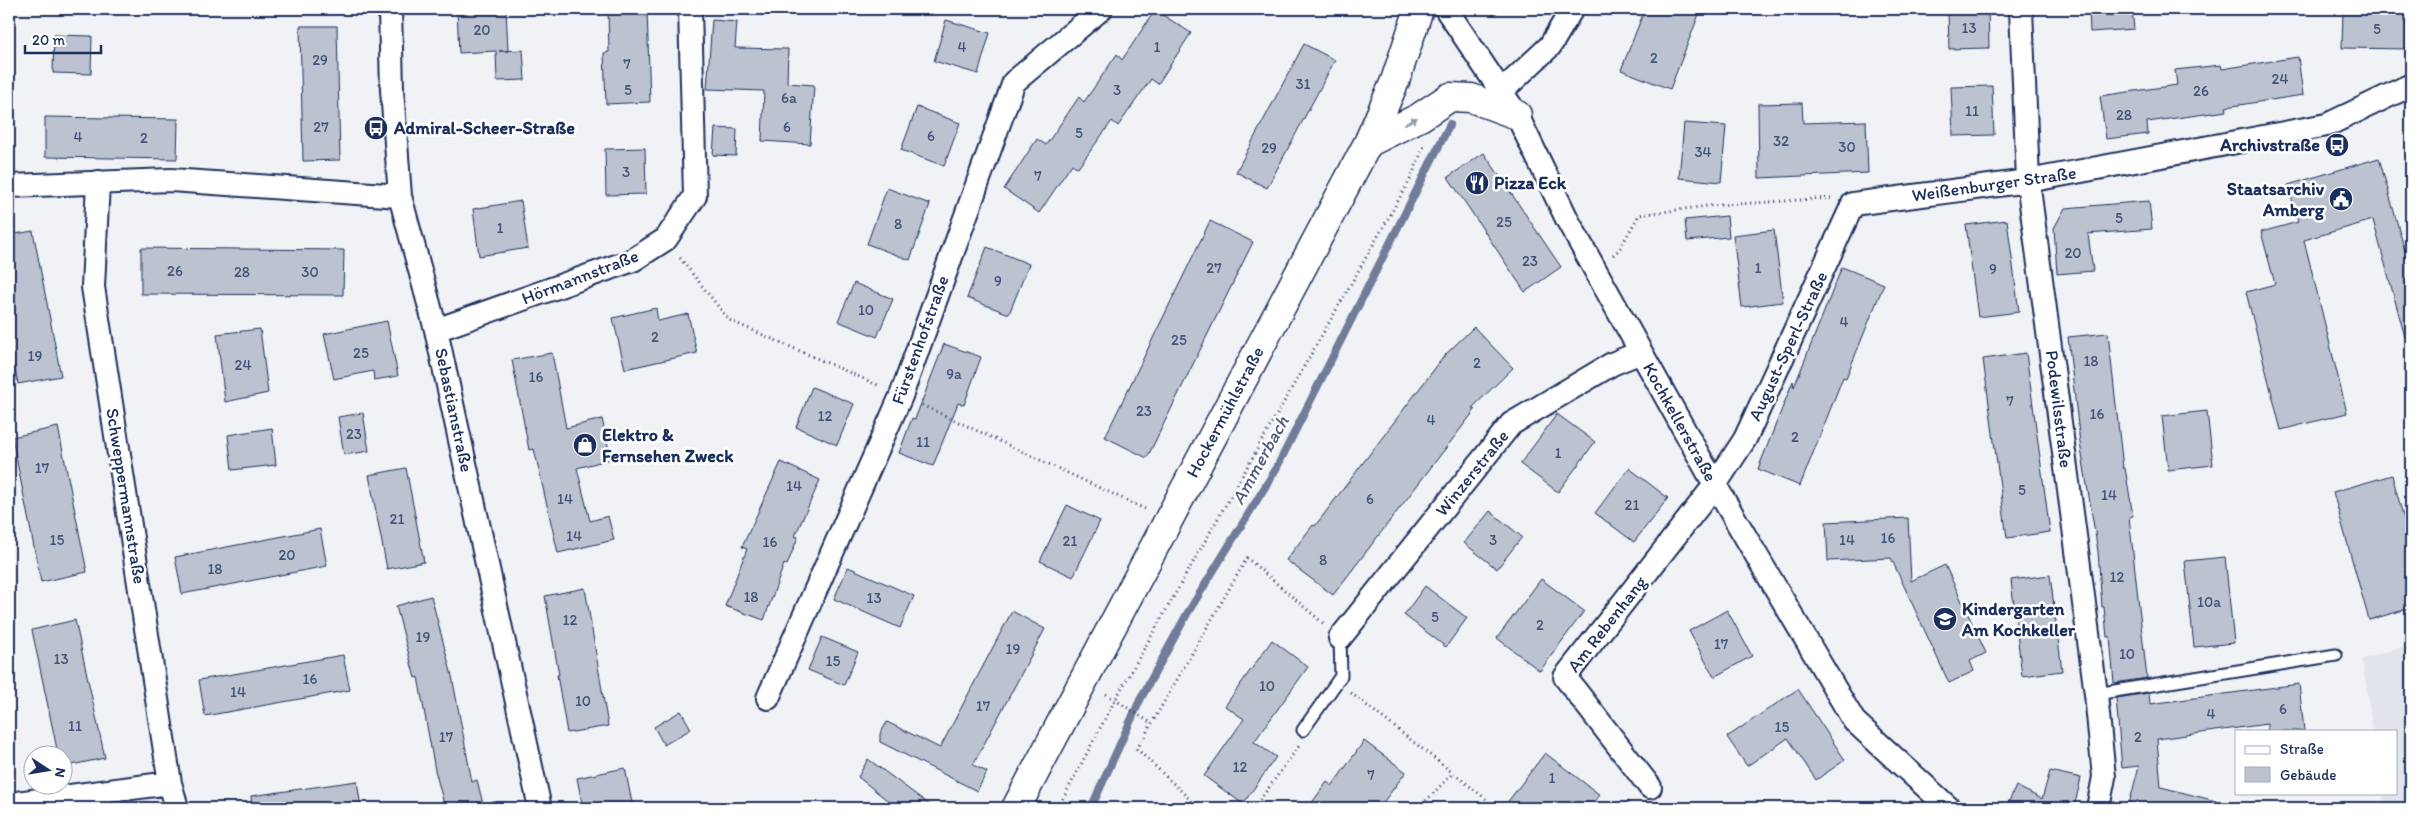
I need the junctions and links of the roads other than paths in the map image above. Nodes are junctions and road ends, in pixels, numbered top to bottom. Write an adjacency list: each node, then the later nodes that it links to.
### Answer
1 (390, 9): 15 (street, Sebastianstraße)
2 (690, 9): 17 (street, Hörmannstraße)
3 (1101, 9): 23 (street, Fürstenhofstraße)
4 (1419, 9): 11 (main road, Hockermühlstraße)
5 (1446, 9): 9 (street, Kochkellerstraße)
6 (1572, 9): 9 (street)
7 (2021, 9): 12 (street, Podewilsstraße)
8 (2411, 85): 12 (street, Weißenburger Straße)
9 (1502, 91): 10 (street, Kochkellerstraße)
10 (1517, 115): 11 (main road, one-way to 10); 18 (street, Kochkellerstraße)
11 (1368, 144): 30 (main road, Hockermühlstraße)
12 (2028, 181): 16 (street, Weißenburger Straße); 22 (street, Podewilsstraße)
13 (98, 182): 14 (street); 15 (street); 25 (street, Schweppermannstraße)
14 (9, 186)
15 (400, 196): 17 (street, Sebastianstraße)
16 (1853, 204): 19 (street, August-Sperl-Straße)
17 (436, 330): 29 (street, Sebastianstraße)
18 (1641, 352): 19 (street, Kochkellerstraße); 20 (street, Winzerstraße)
19 (1715, 485): 26 (street, Am Rebenhang); 31 (street, Kochkellerstraße)
20 (1340, 638): 24 (lane)
21 (2336, 655): 22 (lane)
22 (2096, 694): 32 (street, Podewilsstraße)
23 (768, 698)
24 (1303, 730)
25 (170, 783): 27 (street); 28 (street, Schweppermannstraße)
26 (1650, 786)
27 (9, 804)
28 (177, 808)
29 (540, 808)
30 (1016, 808)
31 (1949, 808)
32 (2098, 808)

